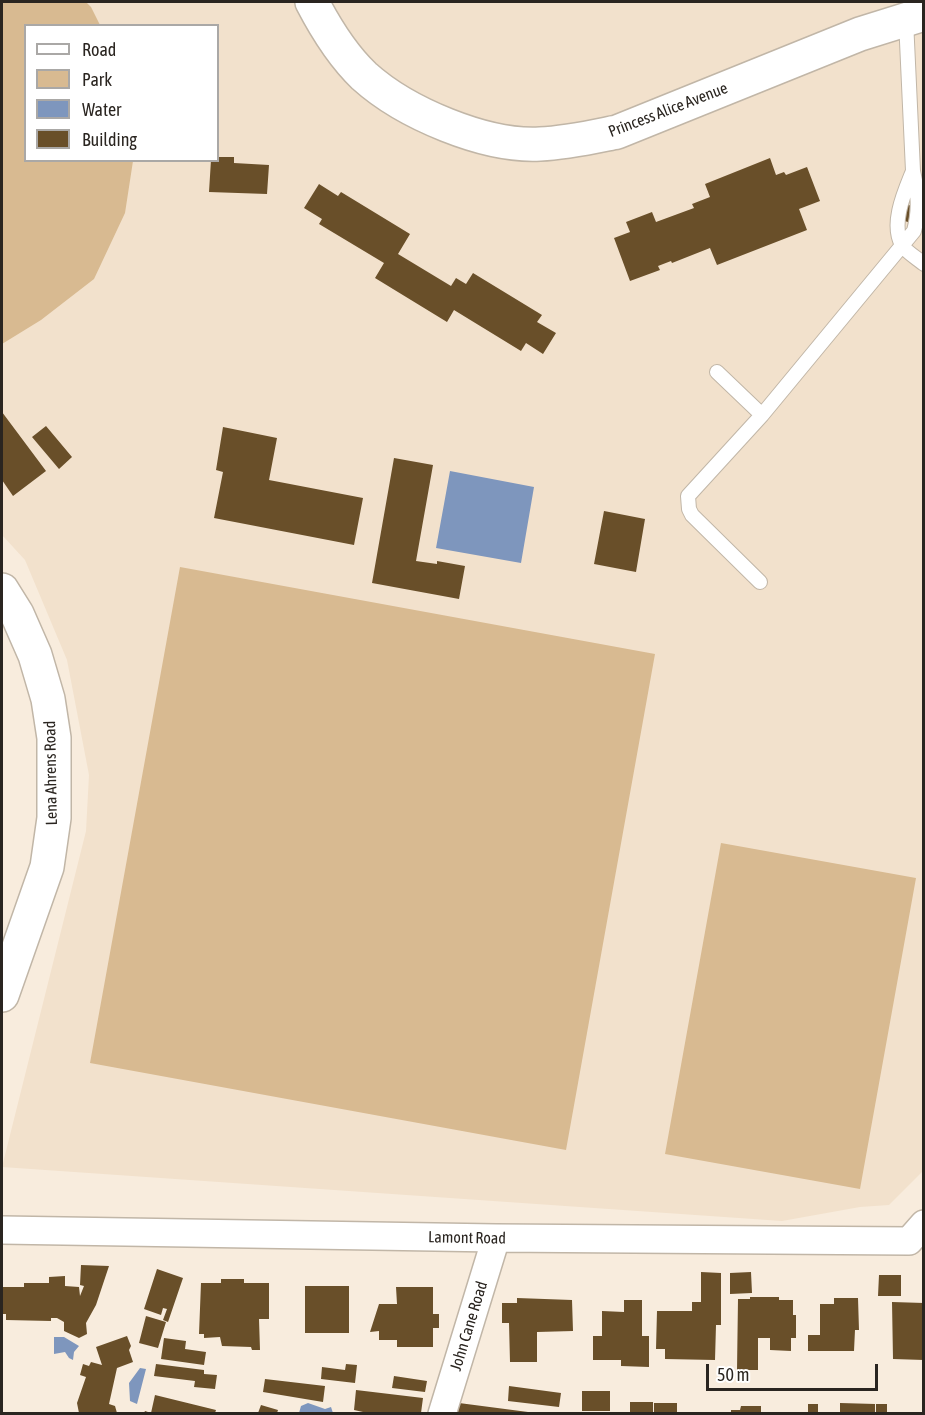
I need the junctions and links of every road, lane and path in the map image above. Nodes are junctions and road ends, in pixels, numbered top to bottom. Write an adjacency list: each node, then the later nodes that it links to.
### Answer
1 (312, 2): 2 (street, Princess Alice Avenue)
2 (915, 16): 3 (lane)
3 (903, 246): 4 (lane); 6 (lane)
4 (924, 264)
5 (717, 372): 6 (lane)
6 (762, 415): 7 (lane)
7 (760, 582)
8 (2, 590): 9 (street, Lena Ahrens Road)
9 (3, 986)
10 (2, 1230): 12 (street, Lamont Road)
11 (919, 1236): 12 (street, Lamont Road)
12 (496, 1238): 13 (street, John Cane Road)
13 (442, 1413)

